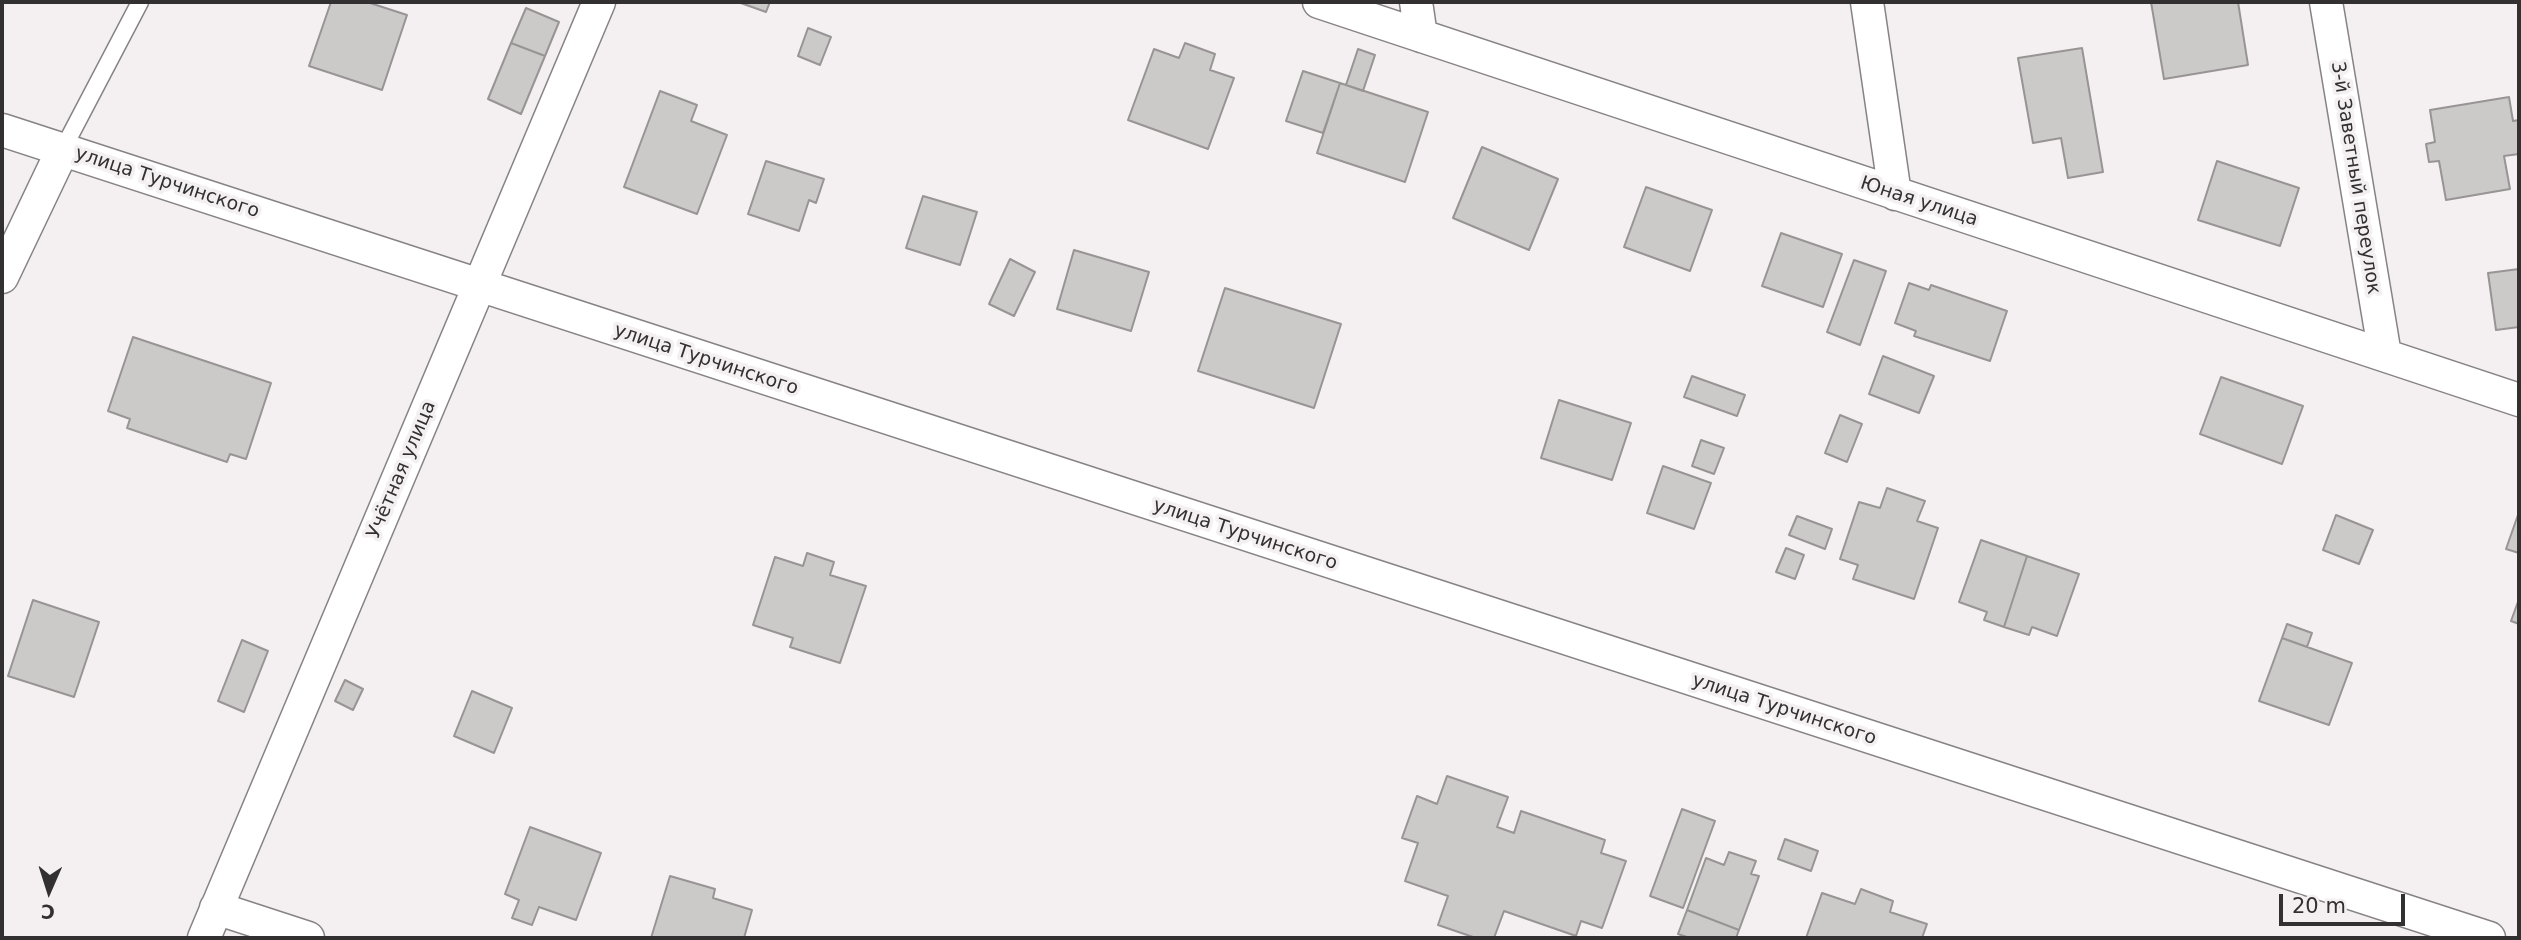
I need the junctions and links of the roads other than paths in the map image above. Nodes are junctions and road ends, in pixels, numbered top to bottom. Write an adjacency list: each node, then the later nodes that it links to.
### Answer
1 (140, 2): 9 (lane)
2 (599, 2): 12 (street, Учётная улица)
3 (1319, 2): 7 (street, Юная улица)
4 (1416, 2): 7 (street)
5 (1867, 2): 10 (street)
6 (2326, 2): 13 (street, 3-й Заветный переулок)
7 (1422, 36): 10 (street, Юная улица)
8 (2, 130): 9 (street, улица Турчинского)
9 (63, 149): 11 (street); 12 (street, улица Турчинского)
10 (1895, 194): 13 (street, Юная улица)
11 (2, 278)
12 (480, 287): 15 (street, Учётная улица); 18 (street, улица Турчинского)
13 (2385, 355): 14 (street, Юная улица)
14 (2519, 400)
15 (216, 908): 16 (street, Учётная улица); 17 (street)
16 (204, 938)
17 (308, 938)
18 (2488, 938)

